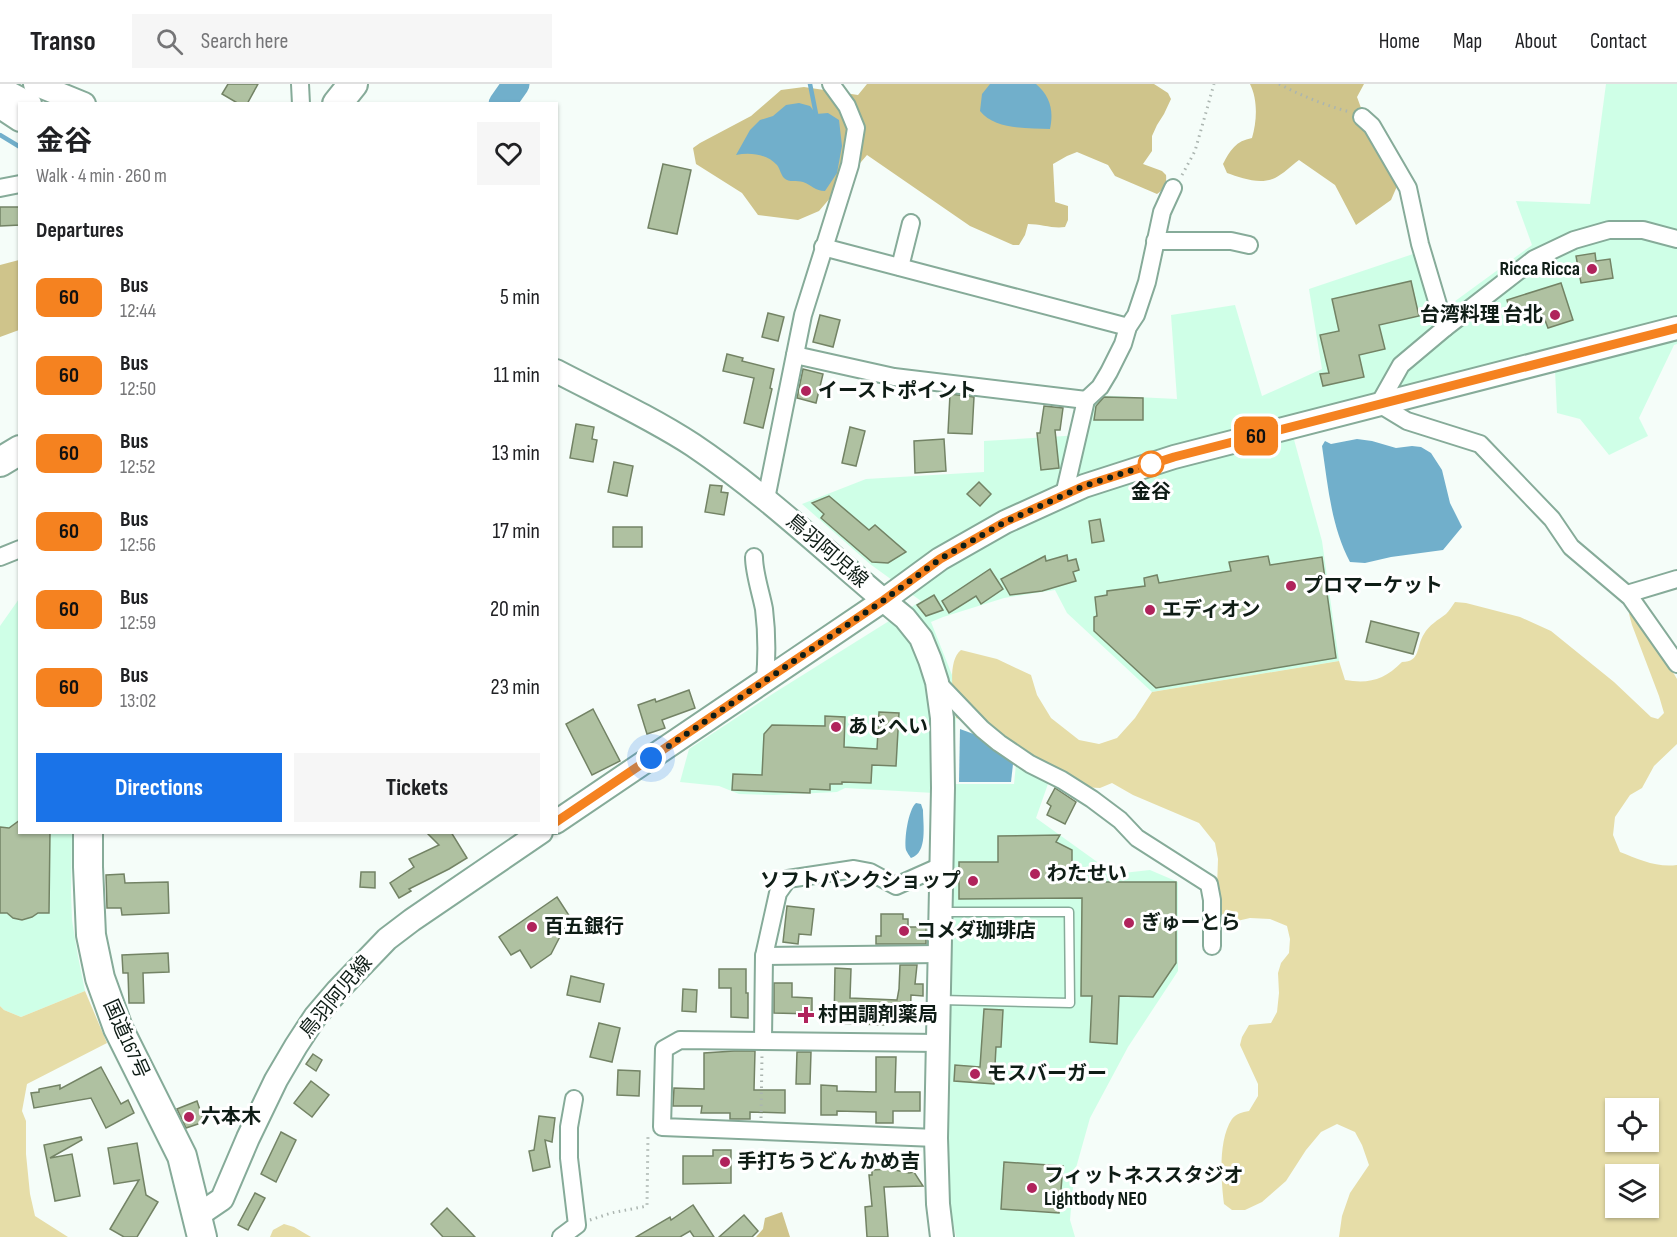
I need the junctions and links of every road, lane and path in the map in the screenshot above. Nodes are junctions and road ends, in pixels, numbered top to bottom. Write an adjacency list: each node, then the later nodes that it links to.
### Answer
1 (35, 84): 9 (street)
2 (300, 84): 10 (street)
3 (353, 84): 11 (highway)
4 (831, 84): 22 (street)
5 (1214, 84): 17 (path)
6 (1279, 84): 13 (path)
7 (0, 88): 8 (street)
8 (26, 102)
9 (79, 102)
10 (301, 102)
11 (339, 102)
12 (0, 107): 14 (street)
13 (1362, 117): 25 (street)
14 (18, 119)
15 (18, 184): 16 (street)
16 (0, 188)
17 (1173, 188): 20 (street)
18 (911, 223): 23 (street)
19 (1677, 239): 25 (street)
20 (1155, 242): 21 (street); 24 (street)
21 (1249, 245)
22 (823, 247): 23 (street); 27 (street)
23 (900, 267): 24 (street)
24 (1128, 327): 29 (street)
25 (1445, 328): 30 (street)
26 (1677, 328): 30 (street)
27 (795, 355): 29 (street); 34 (street)
28 (558, 373): 34 (street, 鳥羽阿児線)
29 (1086, 400): 33 (street)
30 (1379, 404): 33 (street); 39 (street)
31 (18, 451): 32 (highway)
32 (0, 462)
33 (1064, 495): 40 (street)
34 (766, 499): 40 (street, 鳥羽阿児線)
35 (18, 550): 37 (street)
36 (754, 557): 42 (street)
37 (0, 558)
38 (1677, 579): 39 (street)
39 (1627, 594): 41 (street)
40 (884, 600): 42 (street, 鳥羽阿児線); 43 (street)
41 (1677, 664)
42 (765, 680): 44 (street, 鳥羽阿児線)
43 (937, 682): 47 (street); 49 (street)
44 (558, 821)
45 (88, 834): 60 (highway, 国道167号)
46 (538, 834): 60 (street, 鳥羽阿児線)
47 (940, 866): 48 (street); 51 (street)
48 (940, 912): 50 (street); 52 (lane)
49 (1212, 946)
50 (940, 954): 51 (street); 52 (street)
51 (764, 956): 53 (street)
52 (939, 1000): 54 (street)
53 (763, 1040): 54 (street); 56 (street); 57 (path)
54 (938, 1043): 58 (street)
55 (574, 1099): 59 (street)
56 (662, 1127): 57 (street); 59 (path)
57 (761, 1131): 58 (street)
58 (936, 1138): 62 (street)
59 (577, 1225): 61 (street)
60 (199, 1227)
61 (561, 1237)
62 (942, 1237)

